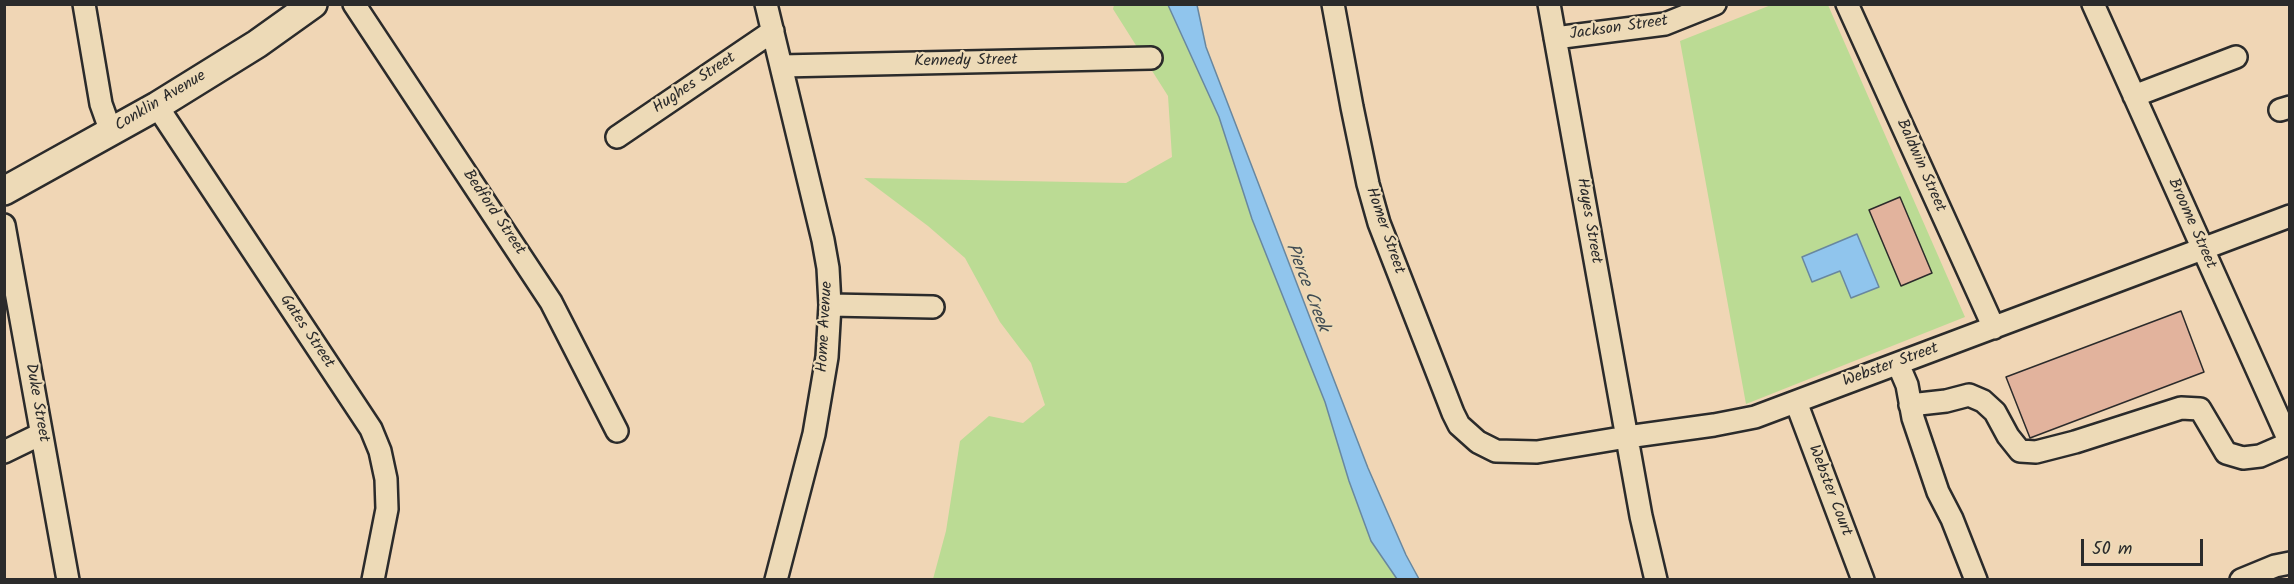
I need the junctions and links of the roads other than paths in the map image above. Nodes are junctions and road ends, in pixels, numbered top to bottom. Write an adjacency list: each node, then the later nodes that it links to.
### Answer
1 (84, 4): 17 (street)
2 (313, 4): 16 (main road, Conklin Avenue)
3 (354, 4): 29 (street, Bedford Street)
4 (766, 4): 10 (street, Home Avenue)
5 (1333, 4): 32 (street, Homer Street)
6 (1549, 4): 11 (street, Hayes Street)
7 (1715, 4): 11 (street, Jackson Street)
8 (1847, 4): 25 (street, Baldwin Street)
9 (2093, 4): 15 (street, Broome Street)
10 (773, 31): 14 (street, Home Avenue); 18 (street, Hughes Street)
11 (1555, 38): 31 (street, Hayes Street)
12 (2236, 57): 15 (street)
13 (1151, 58): 14 (street, Kennedy Street)
14 (781, 66): 23 (street, Home Avenue)
15 (2134, 96): 22 (street, Broome Street)
16 (157, 106): 17 (main road, Conklin Avenue); 37 (street, Gates Street)
17 (111, 132): 19 (main road, Conklin Avenue)
18 (617, 137)
19 (4, 191)
20 (2289, 216): 22 (street, Webster Street)
21 (4, 225): 30 (street, Duke Street)
22 (2202, 249): 25 (street, Webster Street); 33 (street, Broome Street)
23 (830, 305): 24 (street); 38 (street, Home Avenue)
24 (933, 307)
25 (1994, 328): 26 (street, Webster Street)
26 (1898, 364): 27 (street, Webster Street); 28 (street)
27 (1796, 402): 31 (street, Webster Street); 40 (street, Webster Court)
28 (1910, 405): 33 (street); 41 (street)
29 (617, 431)
30 (41, 434): 34 (street); 36 (street, Duke Street)
31 (1628, 436): 32 (street, Webster Street); 39 (street)
32 (1478, 442)
33 (2289, 443)
34 (4, 452)
35 (2289, 563): 42 (street)
36 (68, 579)
37 (373, 579)
38 (776, 579)
39 (1656, 579)
40 (1863, 579)
41 (1976, 579)
42 (2241, 579)

